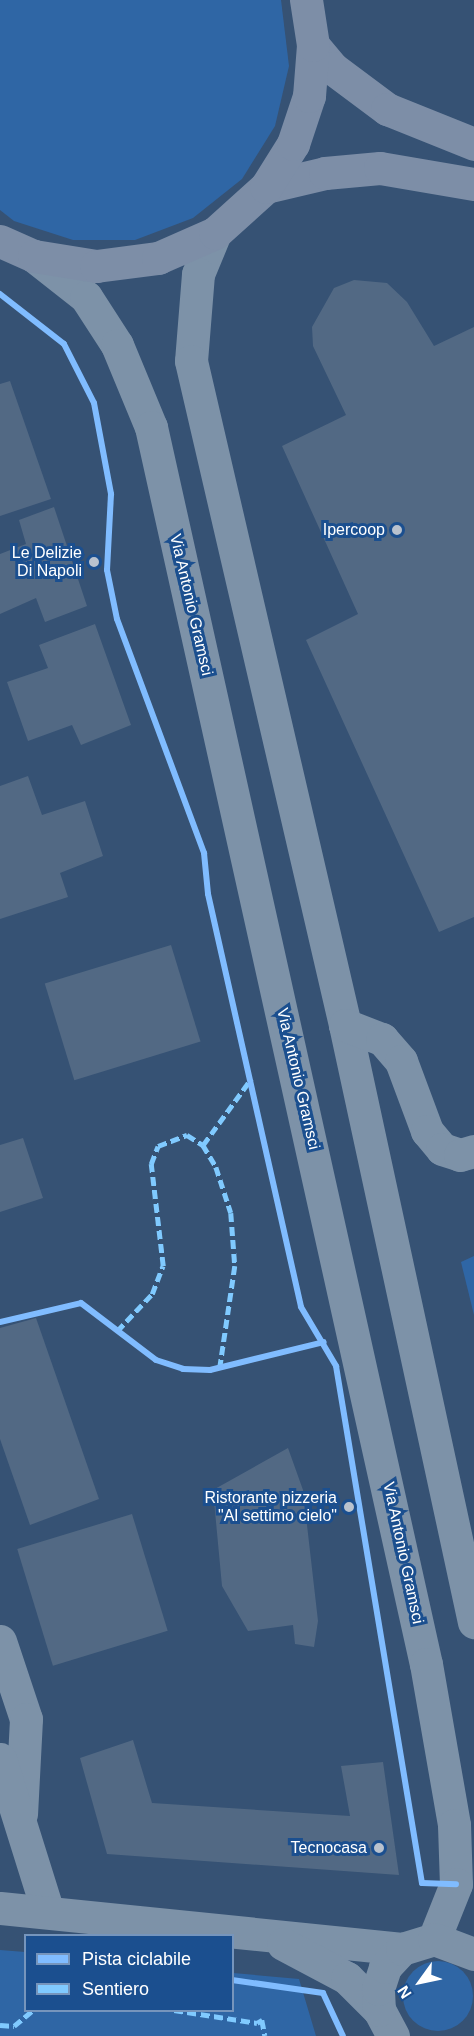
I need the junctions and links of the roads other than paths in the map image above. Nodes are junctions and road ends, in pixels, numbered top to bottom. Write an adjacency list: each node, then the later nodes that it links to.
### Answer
1 (306, 0): 2 (main road)
2 (314, 45): 3 (main road); 5 (main road)
3 (474, 144)
4 (474, 184): 5 (main road)
5 (266, 187): 6 (main road)
6 (215, 233): 8 (main road); 9 (street)
7 (0, 241): 8 (main road)
8 (34, 256): 20 (street, Via Antonio Gramsci)
9 (345, 1025): 10 (street); 11 (street)
10 (474, 1151)
11 (463, 1515): 12 (street)
12 (470, 1580): 13 (street)
13 (474, 1622)
14 (0, 1641): 16 (street)
15 (0, 1759): 16 (street)
16 (21, 1814): 18 (street)
17 (0, 1908): 18 (street)
18 (48, 1912): 19 (street)
19 (268, 1936): 21 (street); 23 (street)
20 (434, 1939): 21 (street); 22 (street)
21 (402, 1949): 23 (street)
22 (474, 1954)
23 (386, 2023)

